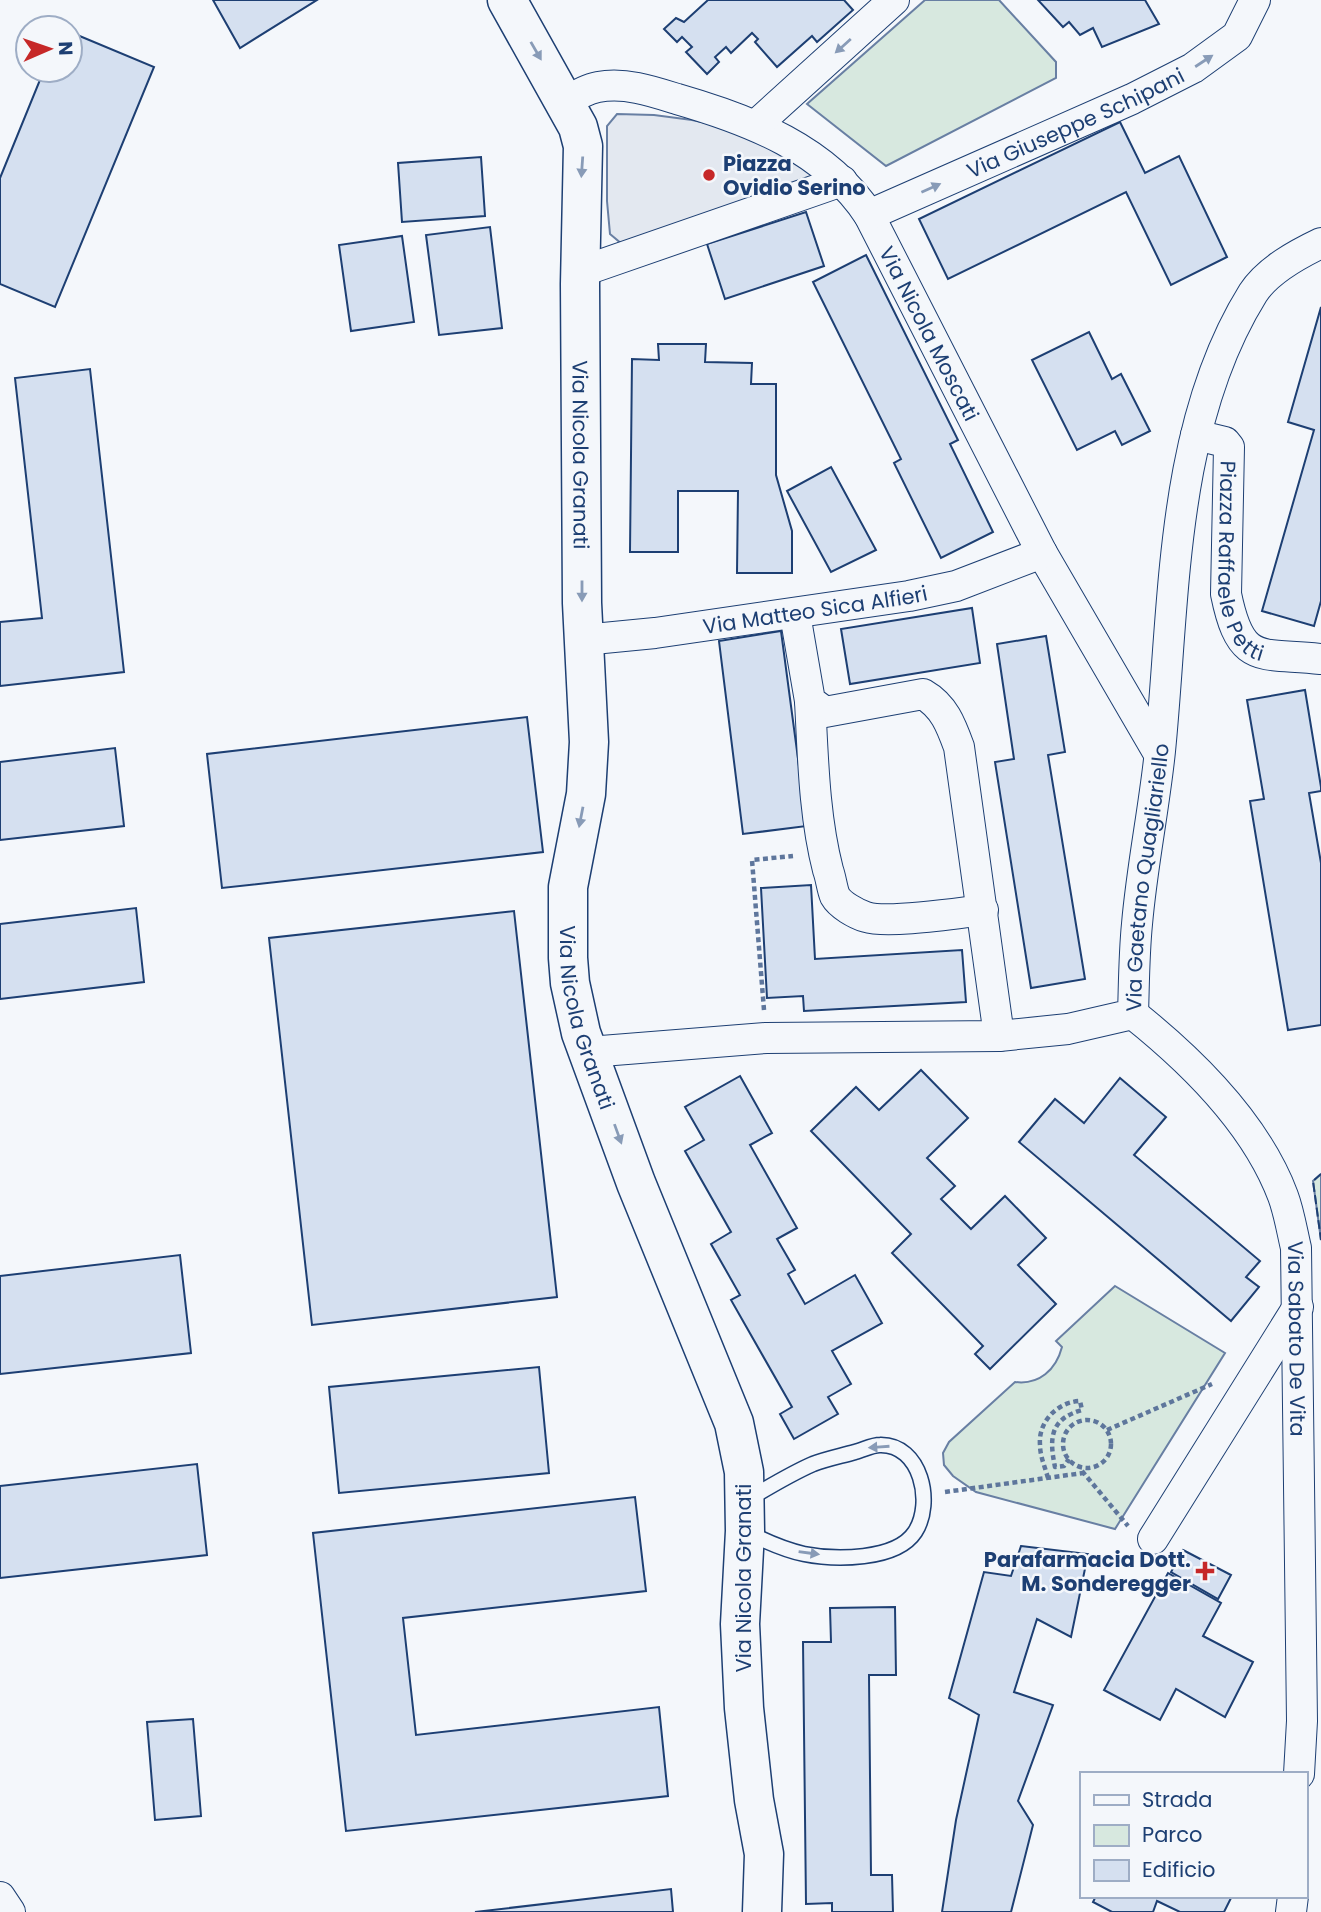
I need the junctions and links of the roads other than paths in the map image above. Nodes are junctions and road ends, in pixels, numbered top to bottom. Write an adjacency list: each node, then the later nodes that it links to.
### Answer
1 (507, 0): 4 (street, Via Nicola Granati, one-way to 4)
2 (894, 0): 5 (street, one-way to 5)
3 (1255, 0): 7 (street, Via Giuseppe Schipani, one-way to 3)
4 (565, 103): 5 (street, Via Nicola Moscati); 9 (street, Via Nicola Granati, one-way to 9)
5 (756, 125): 6 (street, Via Nicola Moscati)
6 (842, 181): 7 (street, Via Nicola Moscati); 9 (street)
7 (869, 215): 11 (street, Via Nicola Moscati)
8 (1321, 243): 10 (street, Via Gaetano Quagliariello)
9 (580, 272): 13 (street, Via Nicola Granati, one-way to 13)
10 (1196, 435): 14 (street, Piazza Raffaele Petti); 16 (street, Via Gaetano Quagliariello)
11 (1042, 553): 12 (street, Via Matteo Sica Alfieri); 16 (street, Via Nicola Moscati)
12 (795, 614): 13 (street, Via Matteo Sica Alfieri); 15 (street)
13 (583, 640): 20 (street, Via Nicola Granati, one-way to 20)
14 (1319, 657)
15 (810, 701): 17 (street); 17 (street)
16 (1159, 754): 18 (street, Via Gaetano Quagliariello)
17 (983, 910): 19 (street)
18 (1133, 1014): 19 (street, Via Gaetano Quagliariello); 21 (street, Via Sabato De Vita)
19 (999, 1035): 20 (street, Via Gaetano Quagliariello)
20 (589, 1052): 22 (street, Via Nicola Granati, one-way to 22)
21 (1298, 1306): 23 (street); 24 (street, Via Sabato De Vita)
22 (745, 1516): 22 (lane, one-way to 22); 28 (street, Via Nicola Granati)
23 (1153, 1539)
24 (1312, 1725): 25 (street, Via Sabato De Vita)
25 (1300, 1772)
26 (0, 1896): 27 (street)
27 (10, 1912)
28 (762, 1912)

